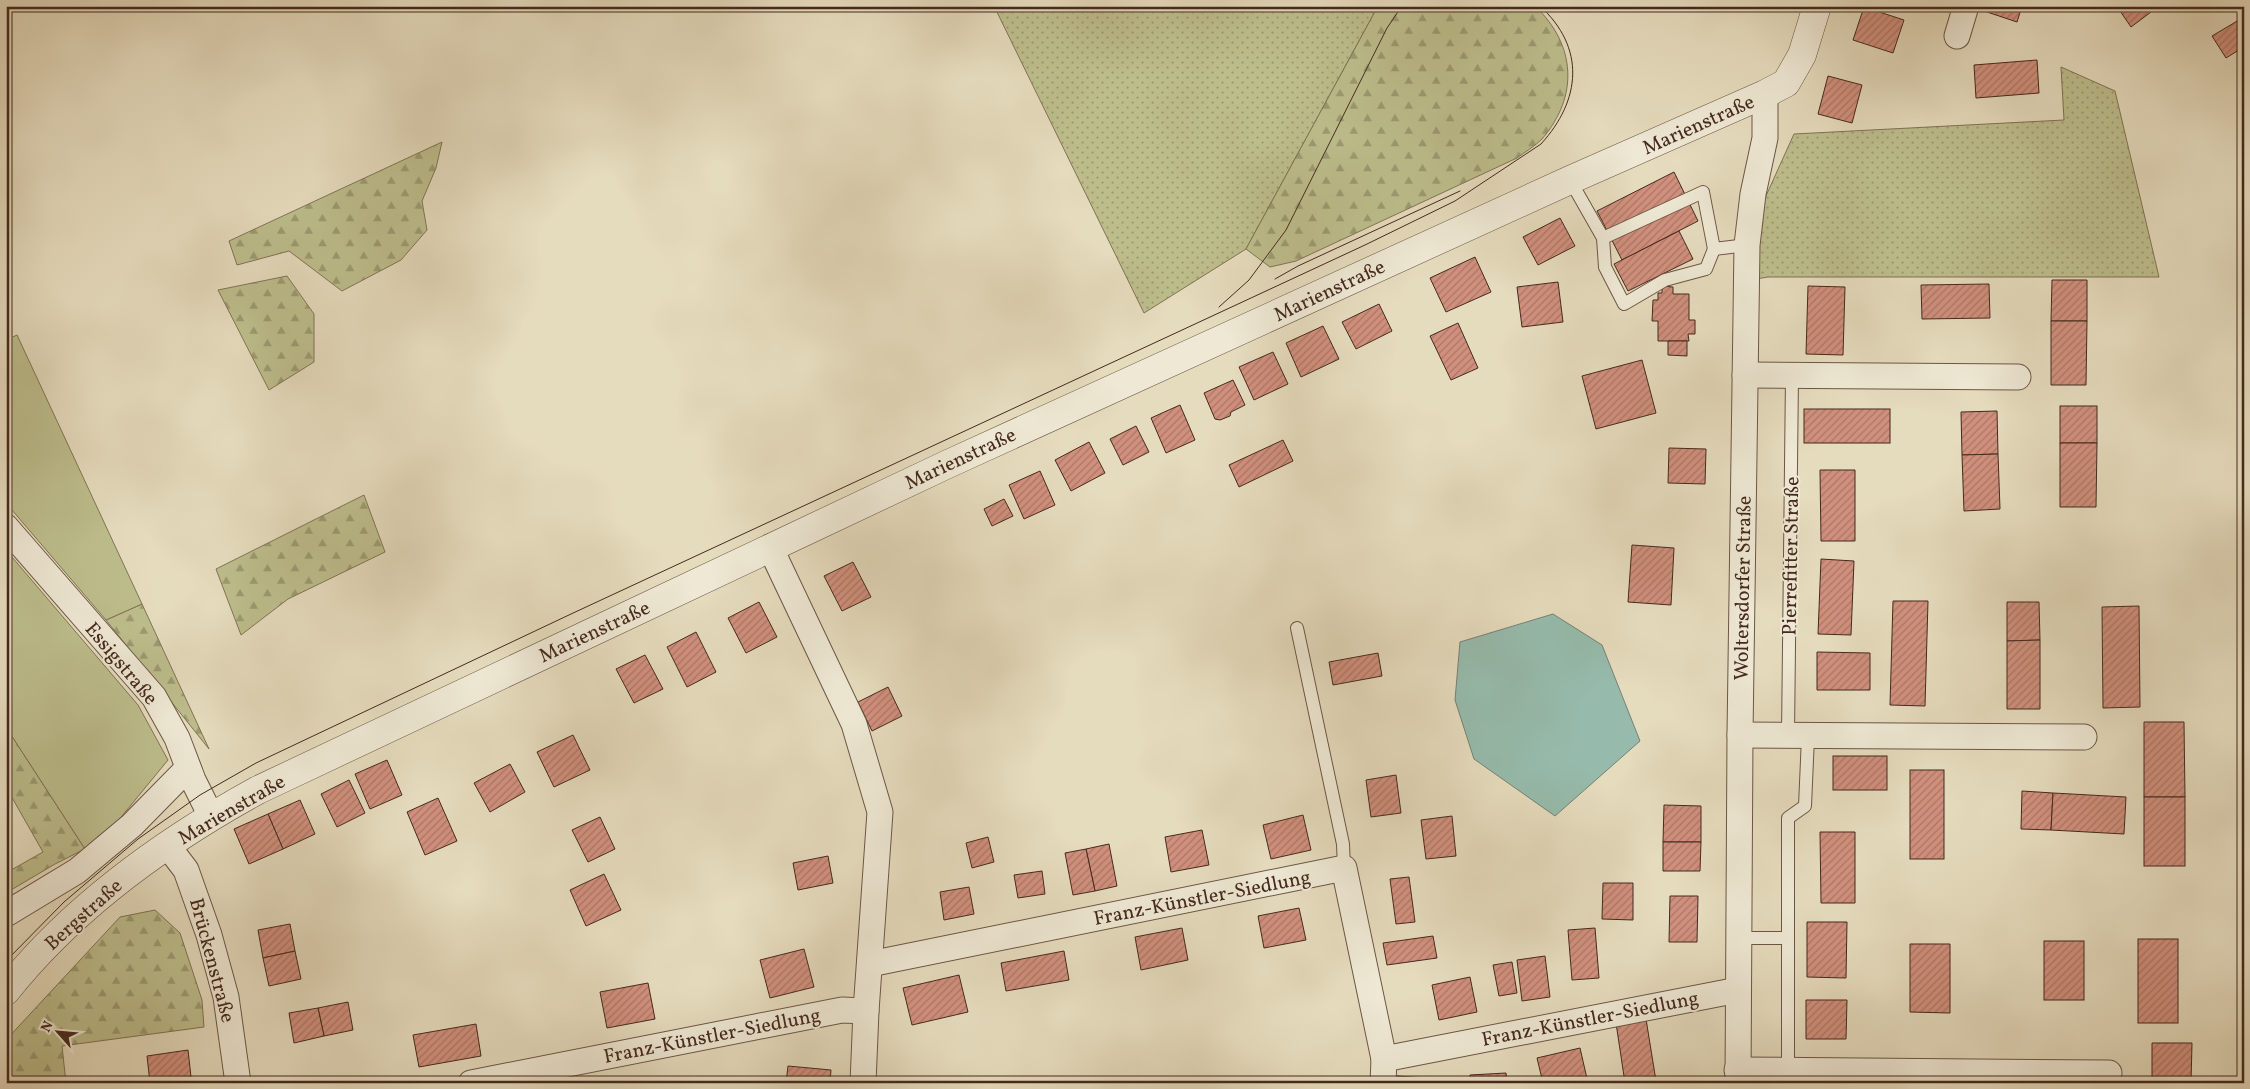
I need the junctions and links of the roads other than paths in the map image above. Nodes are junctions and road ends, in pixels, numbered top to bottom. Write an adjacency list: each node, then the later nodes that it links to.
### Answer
1 (1817, 6): 4 (street, Marienstraße)
2 (1966, 6): 3 (street)
3 (1957, 36)
4 (1765, 94): 5 (street, Marienstraße); 7 (street, Woltersdorfer Straße)
5 (1570, 180): 6 (lane); 13 (street, Marienstraße)
6 (1603, 238): 8 (lane); 8 (lane)
7 (1747, 246): 8 (lane); 9 (street, Woltersdorfer Straße)
8 (1714, 249)
9 (1745, 375): 10 (street); 15 (street, Woltersdorfer Straße)
10 (1792, 375): 11 (street); 17 (lane, Pierrefitter Straße)
11 (2018, 377)
12 (6, 527): 18 (street, Essigstraße)
13 (770, 547): 19 (street, Marienstraße); 25 (street)
14 (1297, 628): 21 (lane)
15 (1740, 735): 17 (street); 23 (street, Woltersdorfer Straße)
16 (2084, 736): 17 (street)
17 (1798, 737): 24 (lane, Pierrefitter Straße)
18 (188, 768): 19 (street, Essigstraße); 22 (street)
19 (211, 816): 20 (street, Marienstraße)
20 (167, 845): 27 (street, Bergstraße); 33 (street, Brückenstraße)
21 (1344, 868): 25 (street, Franz-Künstler-Siedlung); 29 (street, Franz-Künstler-Siedlung)
22 (6, 914)
23 (1738, 938): 24 (lane); 26 (street, Woltersdorfer Straße)
24 (1788, 938): 32 (lane)
25 (870, 964): 28 (street)
26 (1738, 990): 29 (street, Franz-Künstler-Siedlung); 31 (street, Woltersdorfer Straße)
27 (6, 991)
28 (866, 1011): 34 (street, Franz-Künstler-Siedlung); 35 (street)
29 (1384, 1071)
30 (2109, 1073): 32 (street)
31 (1737, 1076): 32 (street)
32 (1788, 1077)
33 (238, 1083)
34 (471, 1083)
35 (864, 1083)

